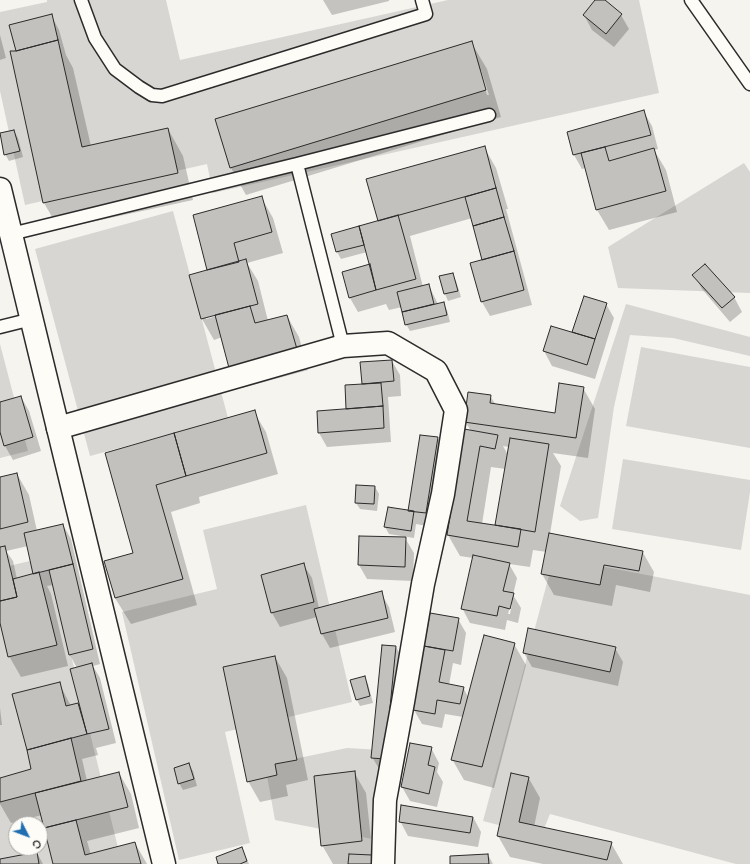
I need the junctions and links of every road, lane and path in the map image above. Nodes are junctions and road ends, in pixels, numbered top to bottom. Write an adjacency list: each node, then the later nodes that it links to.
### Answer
1 (81, 0): 2 (lane)
2 (422, 0)
3 (690, 0): 4 (lane)
4 (750, 84)
5 (489, 116): 6 (lane)
6 (297, 164): 8 (lane); 11 (lane)
7 (0, 189): 8 (street)
8 (11, 234): 9 (street)
9 (32, 319): 10 (lane); 12 (street)
10 (0, 327)
11 (343, 346): 12 (street); 14 (street)
12 (58, 428): 13 (street)
13 (164, 864)
14 (383, 864)

